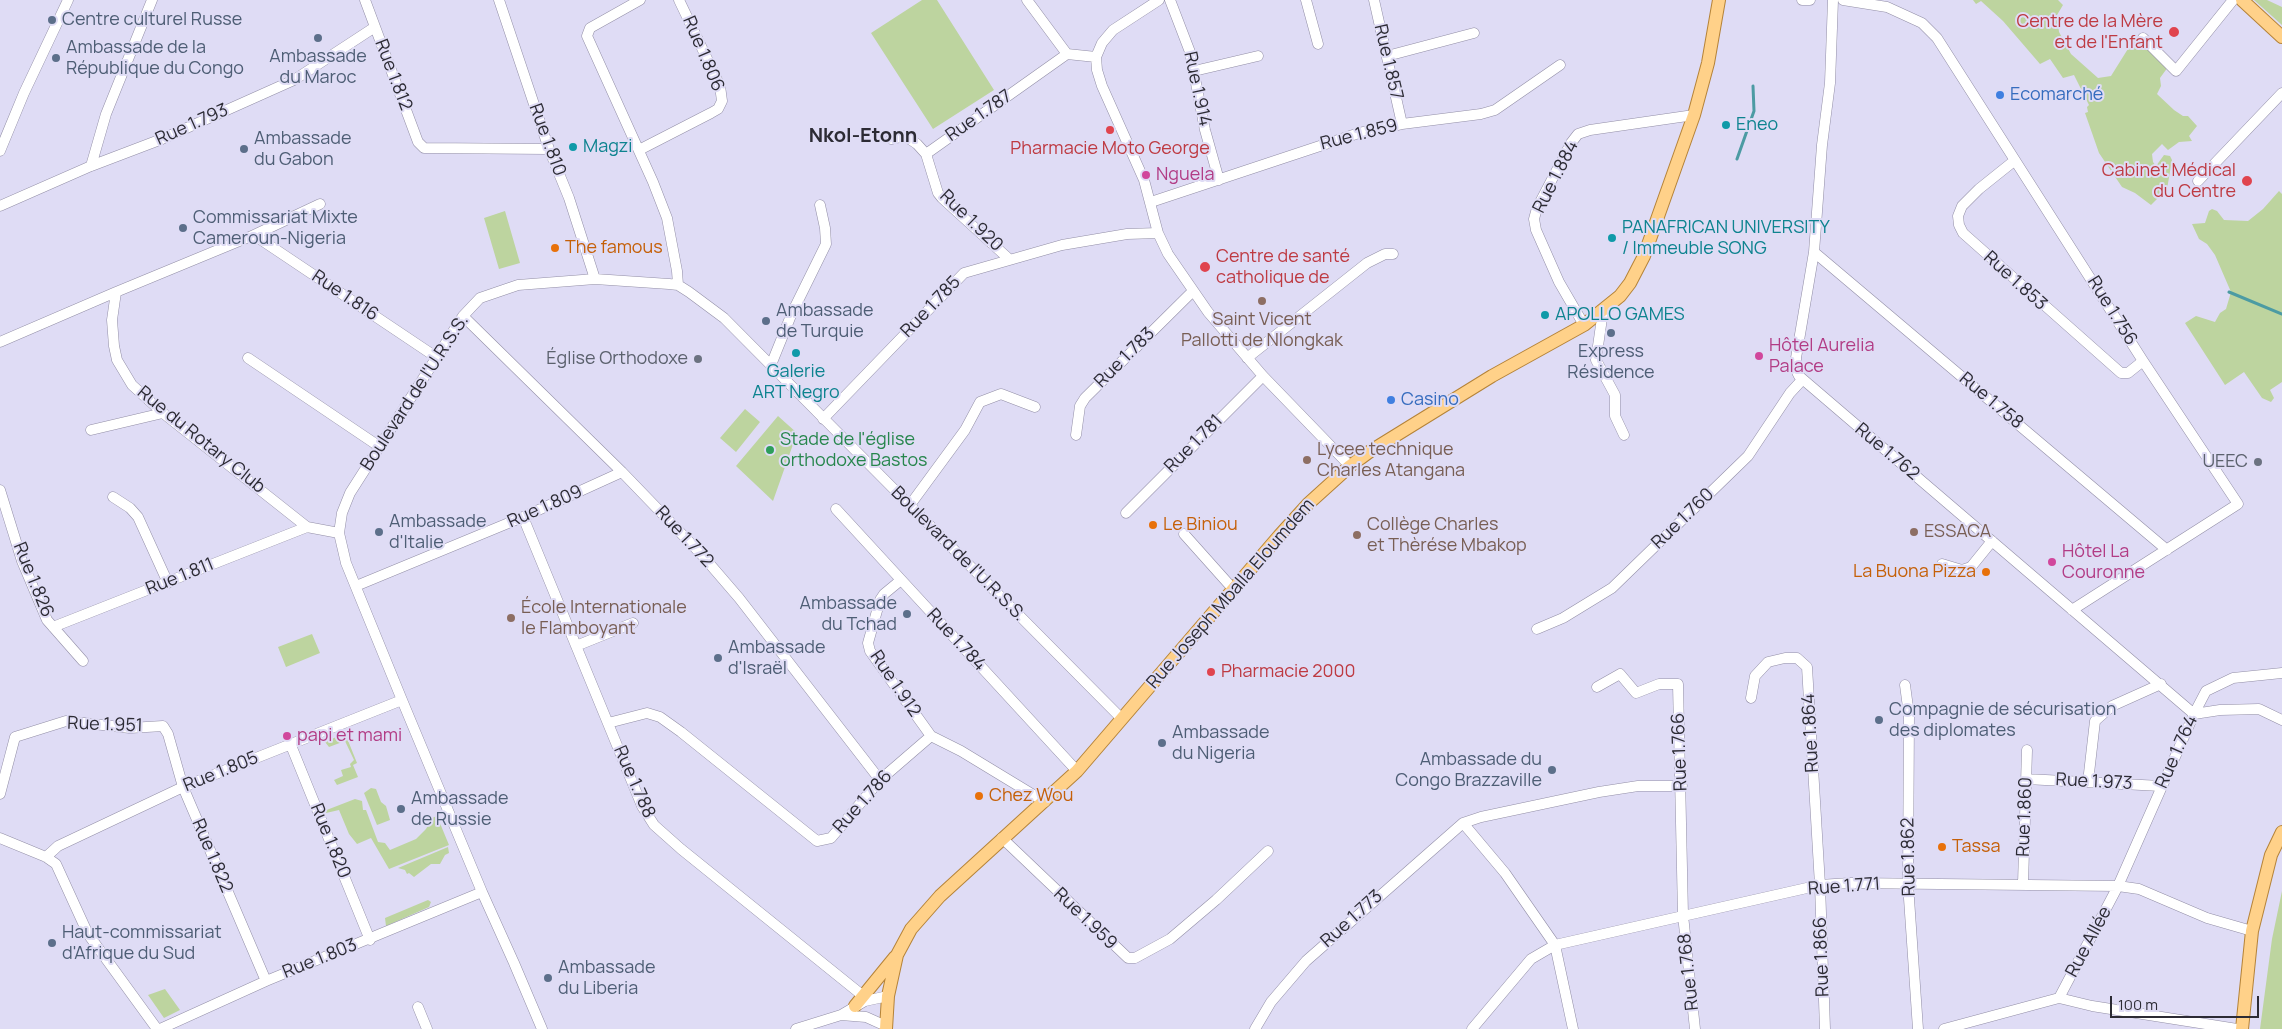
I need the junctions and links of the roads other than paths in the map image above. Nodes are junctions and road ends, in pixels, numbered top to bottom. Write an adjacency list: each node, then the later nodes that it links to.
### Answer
1 (68, 0): 36 (street)
2 (152, 0): 39 (street)
3 (365, 0): 19 (street, Rue 1.812)
4 (499, 0): 34 (street, Rue 1.810)
5 (640, 0): 35 (street)
6 (679, 0): 35 (street, Rue 1.806)
7 (1027, 0): 24 (street)
8 (1158, 0): 27 (street)
9 (1170, 0): 29 (street, Rue 1.914)
10 (1306, 0): 23 (street)
11 (1374, 0): 26 (street, Rue 1.857)
12 (1719, 0): 31 (main road, Rue Joseph Mballa Eloumdem)
13 (1802, 0): 14 (street)
14 (1810, 0)
15 (1834, 0): 48 (street)
16 (1843, 0): 38 (street, Rue 1.756)
17 (2233, 0): 22 (street)
18 (2242, 0): 21 (main road)
19 (375, 27): 34 (street, Rue 1.812); 39 (street, Rue 1.793)
20 (1474, 33): 26 (street)
21 (2282, 37)
22 (2143, 38)
23 (1318, 44)
24 (1067, 54): 27 (street); 37 (street, Rue 1.787)
25 (1258, 56): 29 (street)
26 (1387, 56): 32 (street, Rue 1.857)
27 (1096, 58): 42 (street)
28 (1560, 65): 32 (street, Rue 1.859)
29 (1194, 72): 40 (street, Rue 1.914)
30 (2282, 93): 41 (street)
31 (1694, 114): 55 (main road, Rue Joseph Mballa Eloumdem); 57 (street, Rue 1.884)
32 (1402, 124): 40 (street, Rue 1.859)
33 (890, 139): 37 (street)
34 (549, 149): 51 (street, Rue 1.810)
35 (639, 150): 52 (street)
36 (0, 151)
37 (926, 154): 50 (street, Rue 1.920)
38 (2014, 161): 62 (street, Rue 1.756); 62 (street, Rue 1.853)
39 (91, 166): 45 (street, Rue 1.793)
40 (1219, 180): 42 (street, Rue 1.859)
41 (2198, 181)
42 (1151, 202): 46 (street)
43 (320, 204): 47 (street)
44 (820, 205): 63 (street)
45 (0, 206)
46 (1158, 233): 50 (street, Rue 1.785); 53 (street)
47 (254, 235): 54 (street); 59 (street, Rue 1.816)
48 (1814, 252): 65 (street); 85 (street, Rue 1.758)
49 (1393, 254): 61 (street)
50 (1009, 259): 68 (street, Rue 1.785)
51 (595, 279): 52 (street, Boulevard de l'U.R.S.S.); 56 (street, Boulevard de l'U.R.S.S.)
52 (678, 286): 63 (street, Boulevard de l'U.R.S.S.)
53 (1193, 291): 61 (street); 70 (street, Rue 1.783)
54 (116, 292): 58 (street); 67 (street, Rue du Rotary Club)
55 (1603, 311): 57 (main road, Rue Joseph Mballa Eloumdem); 71 (street)
56 (463, 316): 59 (street, Boulevard de l'U.R.S.S.); 74 (street, Rue 1.772)
57 (1584, 325): 73 (main road, Rue Joseph Mballa Eloumdem)
58 (0, 342)
59 (436, 357): 72 (street, Boulevard de l'U.R.S.S.)
60 (248, 358): 72 (street)
61 (1247, 358): 64 (street)
62 (2143, 361): 85 (street, Rue 1.756)
63 (771, 365): 68 (street, Boulevard de l'U.R.S.S.)
64 (1263, 376): 73 (street); 79 (street, Rue 1.781)
65 (1802, 380): 84 (street, Rue 1.762); 94 (street, Rue 1.760)
66 (1035, 407): 77 (street)
67 (163, 413): 69 (street); 81 (street, Rue du Rotary Club)
68 (823, 419): 77 (street, Boulevard de l'U.R.S.S.)
69 (91, 430)
70 (1076, 435)
71 (1624, 435)
72 (380, 448): 82 (street, Boulevard de l'U.R.S.S.)
73 (1350, 466): 90 (main road, Rue Joseph Mballa Eloumdem)
74 (622, 472): 80 (street, Rue 1.809); 113 (street, Rue 1.772)
75 (0, 490): 93 (street, Rue 1.826)
76 (113, 497): 88 (street)
77 (910, 505): 104 (street, Boulevard de l'U.R.S.S.)
78 (836, 509): 87 (street, Rue 1.784)
79 (1126, 513)
80 (523, 517): 89 (street, Rue 1.809); 95 (street, Rue 1.788)
81 (307, 527): 82 (street, Rue du Rotary Club); 88 (street, Rue 1.811)
82 (339, 533): 89 (street, Boulevard de l'U.R.S.S.)
83 (1184, 534): 90 (street)
84 (1992, 541): 86 (street); 91 (street, Rue 1.762)
85 (2167, 550): 91 (street, Rue 1.756)
86 (1942, 564)
87 (901, 580): 108 (street, Rue 1.912); 111 (street, Rue 1.784)
88 (168, 583): 93 (street, Rue 1.811)
89 (356, 586): 102 (street, Boulevard de l'U.R.S.S.)
90 (1234, 590): 104 (main road, Rue Joseph Mballa Eloumdem)
91 (2072, 610): 98 (street, Rue 1.762)
92 (633, 622): 95 (street)
93 (53, 627): 96 (street, Rue 1.826)
94 (1538, 628)
95 (576, 646): 106 (street, Rue 1.788)
96 (83, 662)
97 (2282, 673): 103 (street, Rue 1.764)
98 (2161, 684): 103 (street, Rue 1.762); 114 (street)
99 (1905, 685): 126 (street, Rue 1.862)
100 (1597, 687): 115 (street, Rue 1.766)
101 (1751, 698): 128 (street, Rue 1.864)
102 (402, 700): 109 (street, Rue 1.805); 130 (street, Boulevard de l'U.R.S.S.)
103 (2194, 714): 105 (street); 116 (street, Rue 1.764)
104 (1122, 719): 111 (main road, Rue Joseph Mballa Eloumdem)
105 (2282, 720)
106 (608, 723): 113 (street, Rue 1.786); 139 (street, Rue 1.788)
107 (166, 728): 117 (street, Rue 1.822); 118 (street, Rue 1.951)
108 (931, 736): 113 (street, Rue 1.786); 119 (street)
109 (290, 743): 117 (street, Rue 1.805); 133 (street, Rue 1.820)
110 (2027, 750): 112 (street, Rue 1.860)
111 (1077, 771): 119 (main road, Rue Joseph Mballa Eloumdem)
112 (2026, 779): 114 (street, Rue 1.973); 127 (street, Rue 1.860)
113 (880, 780)
114 (2088, 782): 116 (street, Rue 1.973)
115 (1682, 786): 120 (street, Rue 1.773); 131 (street, Rue 1.766)
116 (2162, 786): 129 (street, Rue 1.764)
117 (183, 788): 125 (street, Rue 1.805); 136 (street, Rue 1.822)
118 (0, 794)
119 (1045, 802): 123 (main road, Rue Joseph Mballa Eloumdem)
120 (1464, 822): 134 (street); 147 (street, Rue 1.773)
121 (2282, 832): 132 (main road)
122 (0, 838): 125 (street)
123 (1002, 838): 124 (street, Rue 1.959); 135 (main road, Rue Joseph Mballa Eloumdem)
124 (1268, 851)
125 (46, 857): 143 (street)
126 (1908, 884): 127 (street, Rue 1.771); 128 (street, Rue 1.771); 152 (street, Rue 1.862)
127 (2023, 884): 129 (street, Rue 1.771)
128 (1820, 885): 131 (street, Rue 1.771); 151 (street, Rue 1.866)
129 (2118, 886): 132 (street, Rue 1.771); 138 (street, Rue Allée)
130 (482, 892): 133 (street, Rue 1.803); 145 (street, Boulevard de l'U.R.S.S.)
131 (1683, 915): 134 (street, Rue 1.771); 150 (street, Rue 1.768)
132 (2252, 931): 155 (main road)
133 (370, 940): 136 (street, Rue 1.803)
134 (1555, 945): 148 (street, Rue 1.771); 149 (street)
135 (896, 955): 137 (main road, Rue Joseph Mballa Eloumdem); 139 (main road)
136 (266, 981): 143 (street, Rue 1.803)
137 (888, 996): 139 (street); 142 (main road, Rue Joseph Mballa Eloumdem)
138 (2059, 998): 153 (street); 154 (street)
139 (859, 1000): 141 (street)
140 (418, 1007): 144 (street)
141 (841, 1015): 142 (street); 146 (street)
142 (886, 1028)
143 (158, 1029)
144 (427, 1029)
145 (542, 1029)
146 (796, 1029)
147 (1256, 1029)
148 (1472, 1029)
149 (1573, 1029)
150 (1695, 1029)
151 (1825, 1029)
152 (1918, 1029)
153 (1944, 1029)
154 (2237, 1029)
155 (2242, 1029)

